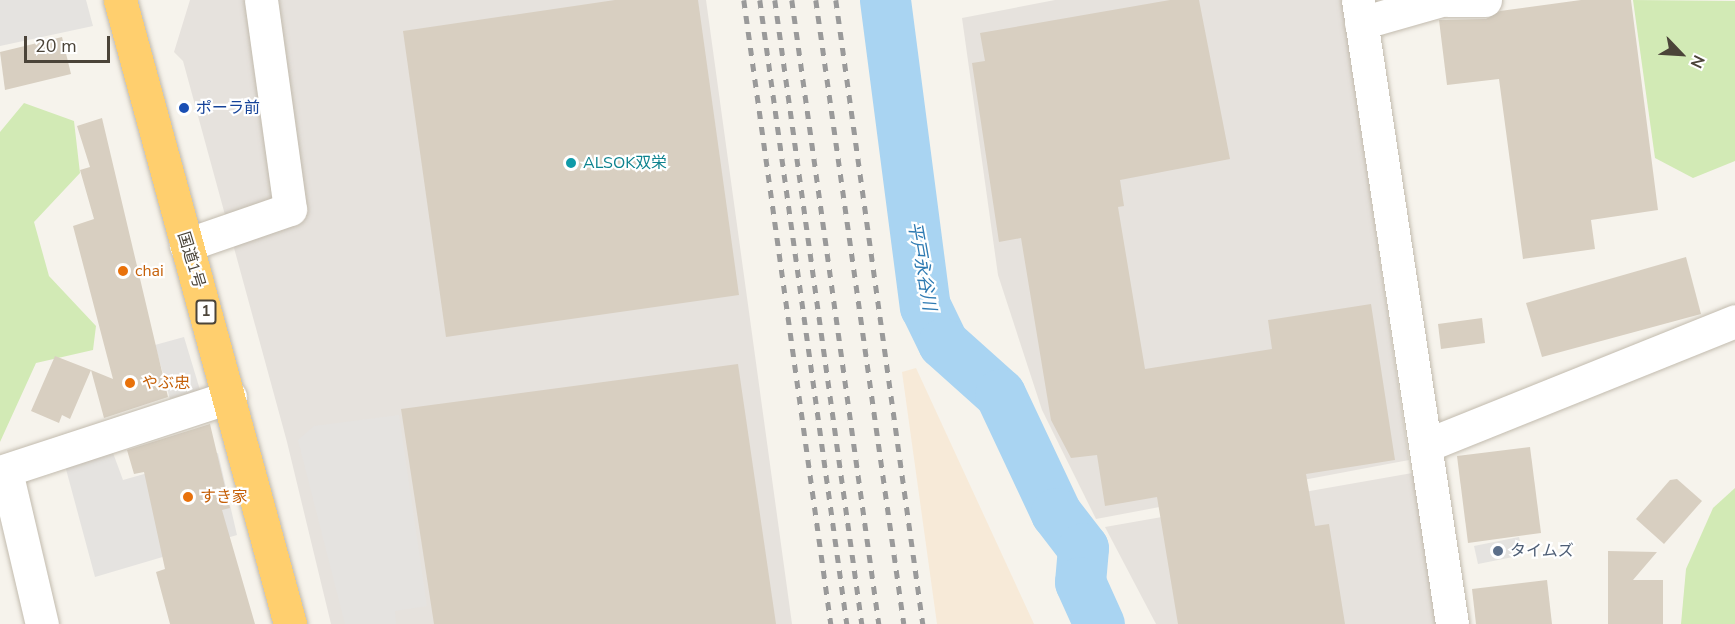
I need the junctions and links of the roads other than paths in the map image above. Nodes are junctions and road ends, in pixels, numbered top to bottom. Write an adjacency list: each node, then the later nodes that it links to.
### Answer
1 (120, 0): 7 (highway, 国道1号 / 1)
2 (261, 0): 7 (street)
3 (1442, 0): 6 (street)
4 (1448, 0): 5 (street)
5 (1485, 0)
6 (1360, 11): 10 (street)
7 (186, 245): 9 (highway, 国道1号 / 1)
8 (1735, 321): 10 (street)
9 (230, 397): 11 (street); 13 (highway, 国道1号 / 1)
10 (1427, 445): 14 (street)
11 (3, 472): 12 (street)
12 (42, 624)
13 (290, 624)
14 (1452, 624)

